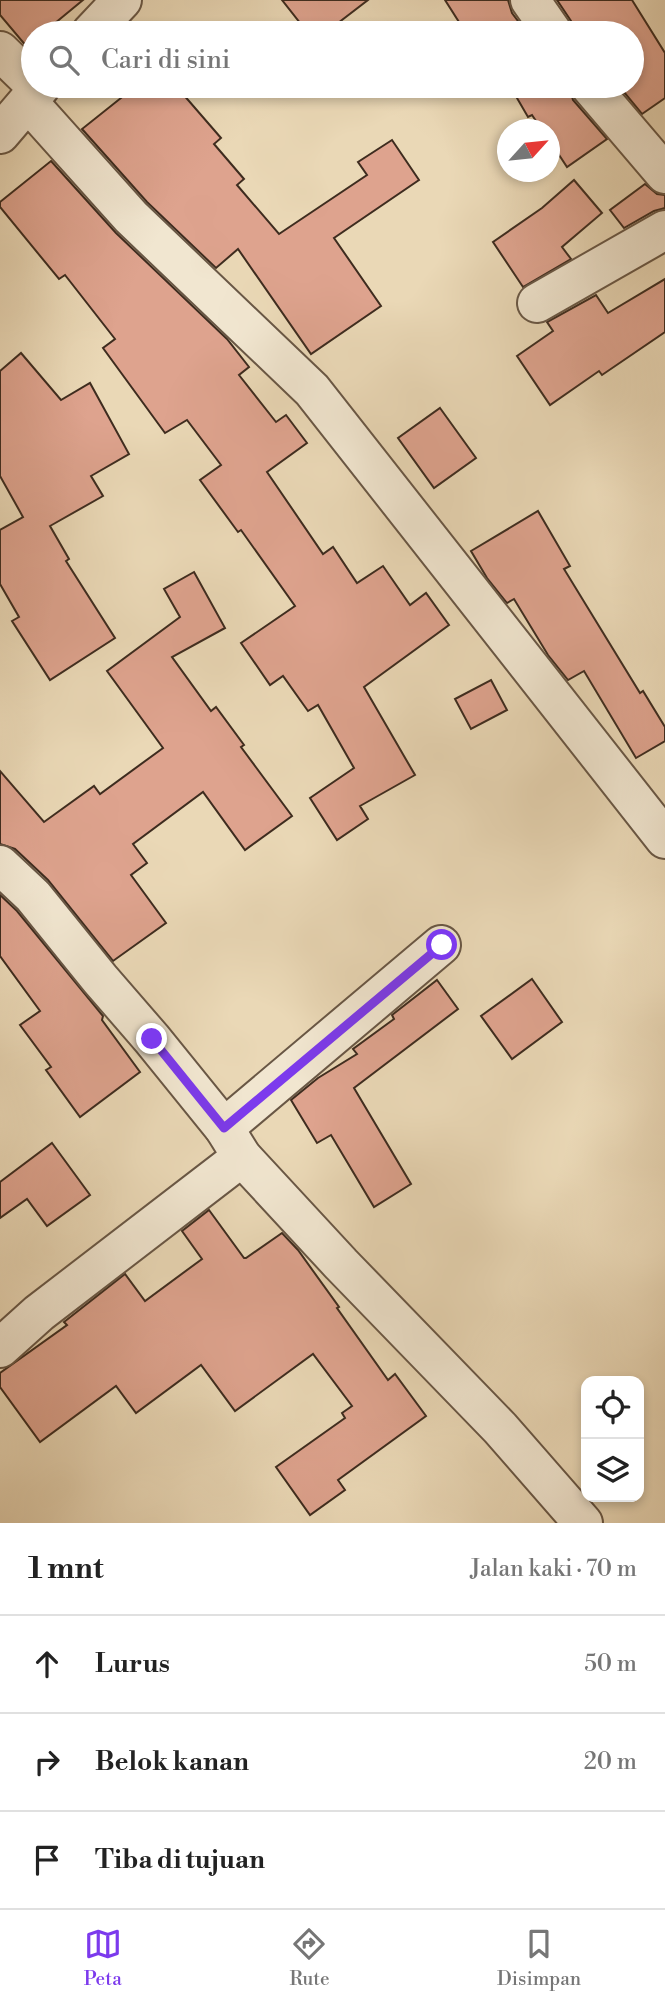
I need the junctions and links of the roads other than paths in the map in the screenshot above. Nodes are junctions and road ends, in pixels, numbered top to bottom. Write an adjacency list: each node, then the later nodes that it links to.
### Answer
1 (122, 0): 3 (street)
2 (530, 0): 4 (street)
3 (102, 21)
4 (545, 21)
5 (0, 51): 6 (street)
6 (21, 73)
7 (29, 98): 10 (street)
8 (43, 98): 14 (street)
9 (601, 98): 11 (street)
10 (0, 134)
11 (665, 174)
12 (665, 230): 13 (street)
13 (537, 303)
14 (665, 839)
15 (0, 865): 17 (street)
16 (442, 945): 17 (street)
17 (233, 1143): 18 (street); 19 (street)
18 (0, 1348)
19 (583, 1523)

